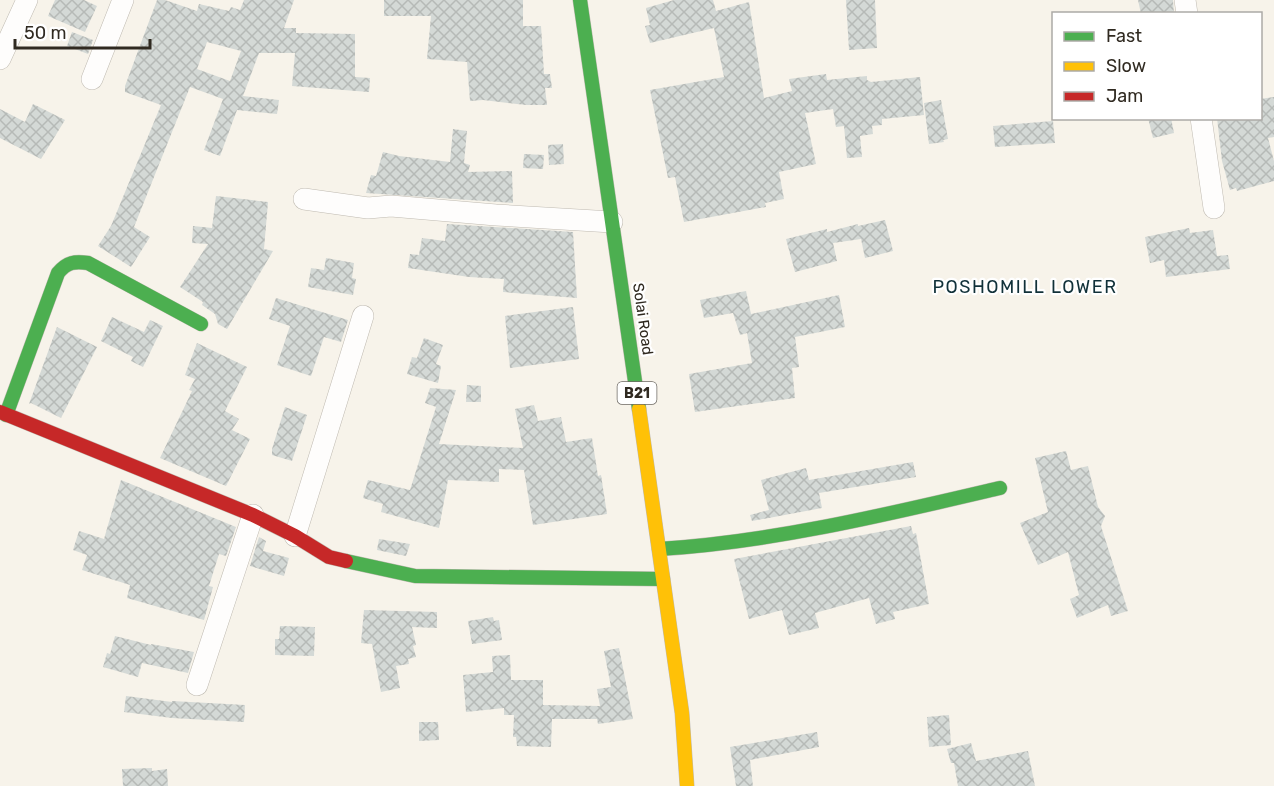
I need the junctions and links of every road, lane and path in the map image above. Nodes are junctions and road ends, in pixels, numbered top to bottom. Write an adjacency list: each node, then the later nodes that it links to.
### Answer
1 (27, 0): 4 (street)
2 (123, 0): 5 (street)
3 (580, 0): 9 (main road, Solai Road / B21)
4 (0, 59)
5 (92, 79)
6 (1201, 120): 8 (street)
7 (304, 199): 9 (street)
8 (1215, 208)
9 (612, 222): 16 (main road, Solai Road / B21)
10 (363, 316): 15 (street)
11 (201, 324): 12 (main road)
12 (3, 413): 14 (main road)
13 (1000, 488): 16 (main road)
14 (253, 515): 15 (main road); 18 (street)
15 (295, 536): 17 (main road)
16 (659, 549): 17 (main road, Solai Road / B21)
17 (663, 579): 19 (main road, Solai Road / B21)
18 (197, 685)
19 (687, 786)

